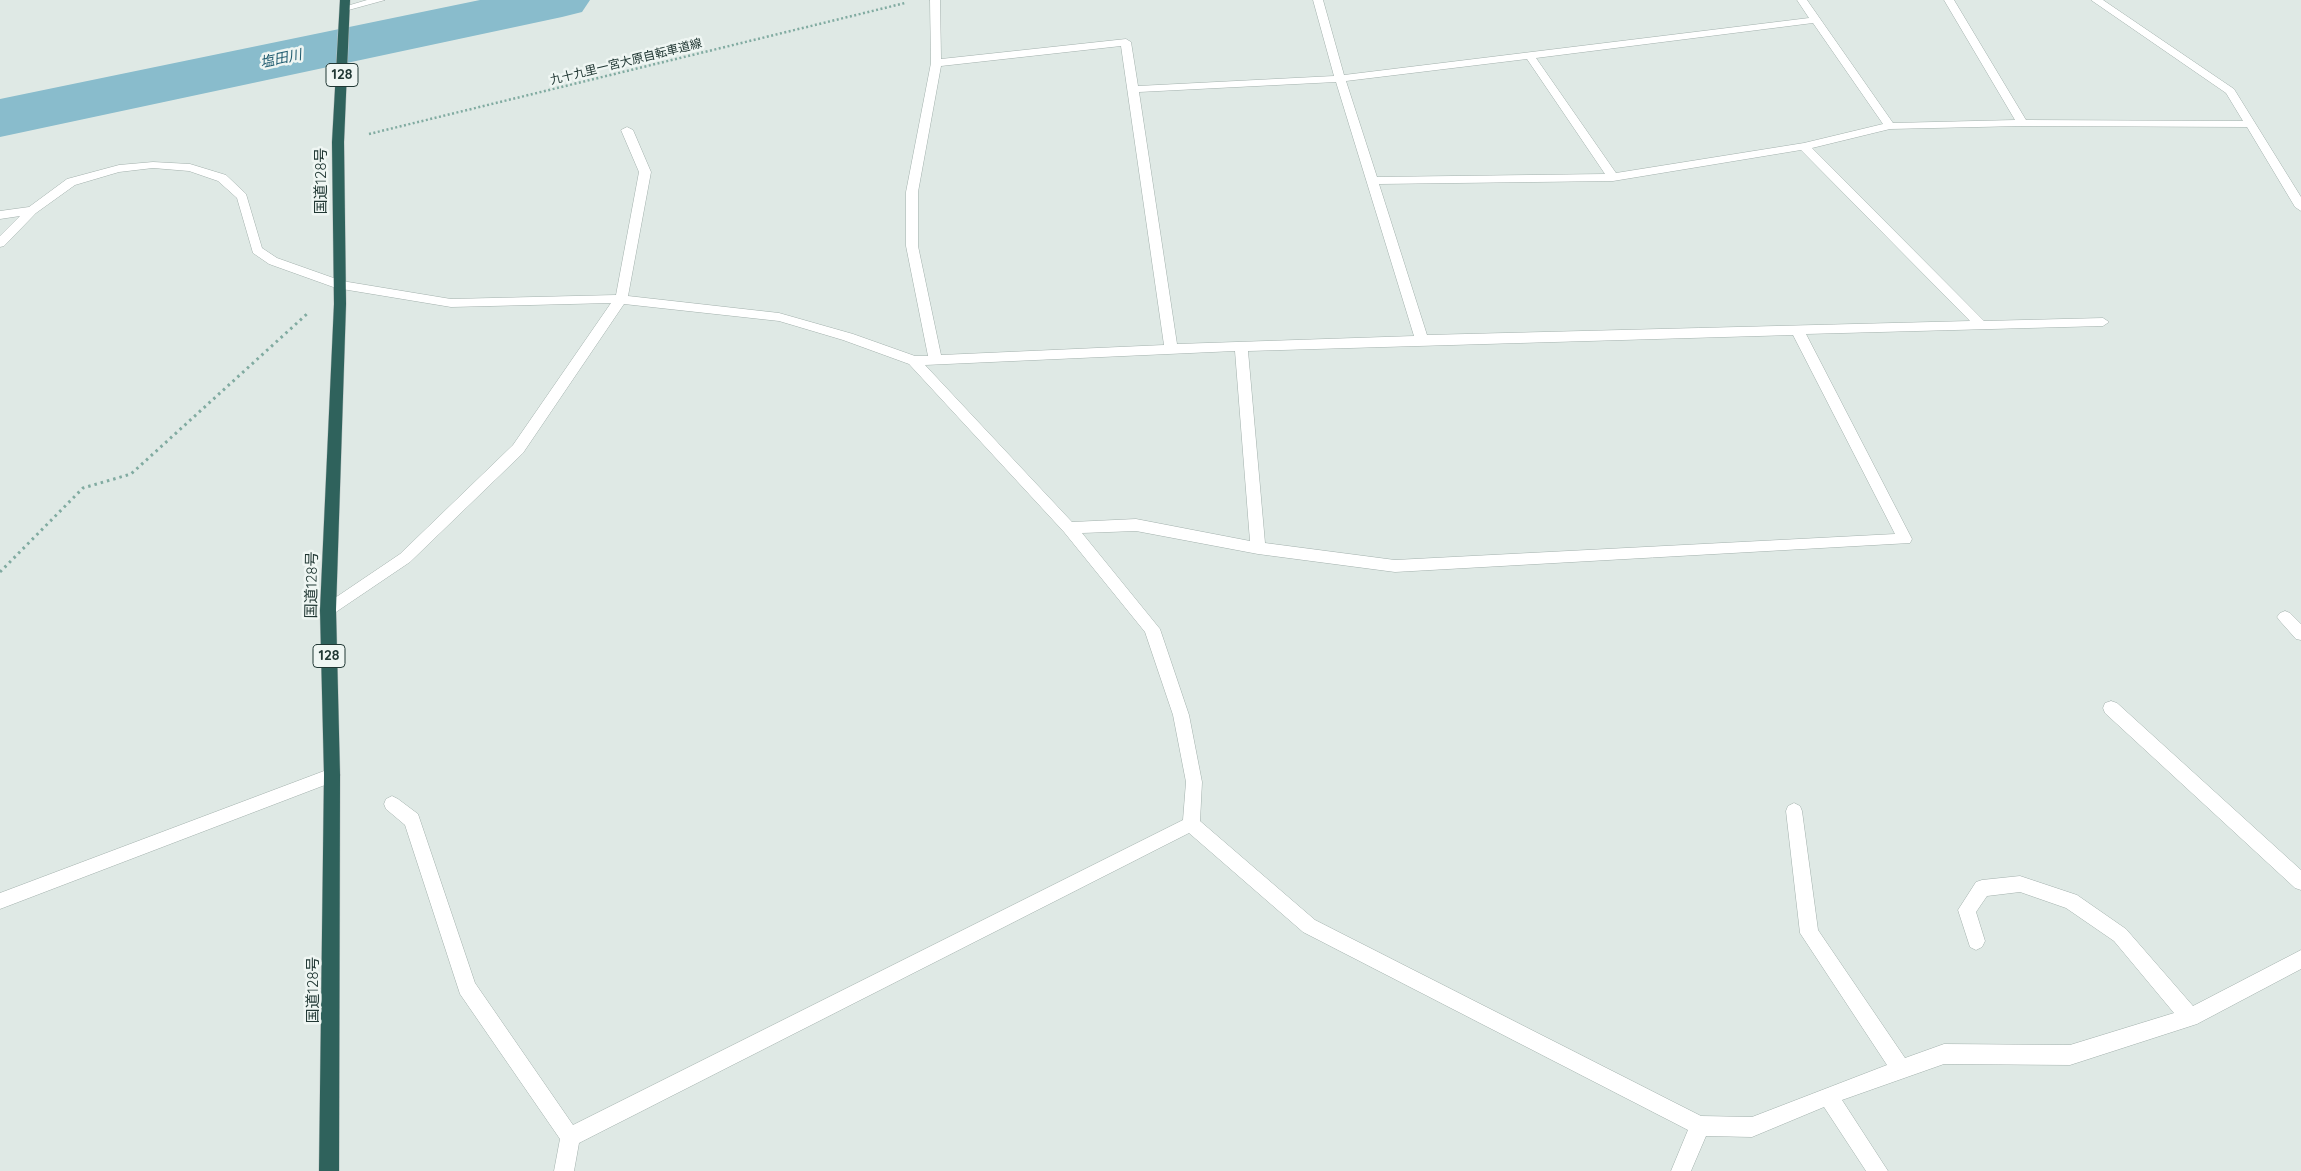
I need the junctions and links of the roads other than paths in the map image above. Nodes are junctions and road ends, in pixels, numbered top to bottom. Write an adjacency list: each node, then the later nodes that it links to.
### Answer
1 (380, 0): 7 (street)
2 (935, 0): 10 (street)
3 (1318, 0): 11 (street)
4 (1802, 0): 8 (street)
5 (1949, 0): 13 (street)
6 (2096, 0): 14 (street)
7 (345, 4): 24 (highway, 国道128号 / 128)
8 (1816, 20): 9 (street); 15 (street)
9 (1529, 55): 11 (street); 18 (street)
10 (936, 63): 12 (street); 32 (street)
11 (1340, 80): 12 (street); 19 (street)
12 (1134, 89): 31 (street)
13 (2022, 123): 14 (street); 15 (street)
14 (2249, 124): 20 (street)
15 (1890, 126): 17 (street)
16 (627, 130): 25 (street)
17 (1804, 146): 18 (street); 27 (street)
18 (1613, 177): 19 (street)
19 (1374, 181): 29 (street)
20 (2301, 208)
21 (32, 210): 22 (street); 23 (street); 24 (street)
22 (0, 215)
23 (0, 243)
24 (340, 284): 25 (street); 36 (highway, 国道128号 / 128)
25 (621, 299): 33 (street); 36 (street)
26 (2103, 322): 27 (street)
27 (1981, 325): 28 (street)
28 (1797, 330): 29 (street); 35 (street)
29 (1422, 340): 30 (street)
30 (1241, 348): 31 (street); 35 (street)
31 (1171, 349): 32 (street)
32 (935, 360): 33 (street)
33 (914, 361): 34 (street)
34 (1069, 528): 35 (street); 43 (street)
35 (1258, 548)
36 (328, 610): 40 (highway, 国道128号 / 128)
37 (2285, 617): 38 (street)
38 (2301, 634)
39 (2111, 708): 44 (street)
40 (332, 775): 45 (street); 53 (highway, 国道128号 / 128)
41 (392, 804): 52 (street)
42 (1794, 810): 49 (street)
43 (1191, 824): 51 (street); 52 (street)
44 (2301, 882)
45 (0, 901)
46 (1976, 941): 48 (street)
47 (2301, 959): 48 (street)
48 (2190, 1017): 49 (street)
49 (1901, 1069): 50 (street)
50 (1828, 1096): 51 (street); 56 (street)
51 (1700, 1126): 55 (street)
52 (570, 1137): 54 (street)
53 (329, 1171)
54 (564, 1171)
55 (1681, 1171)
56 (1878, 1171)

